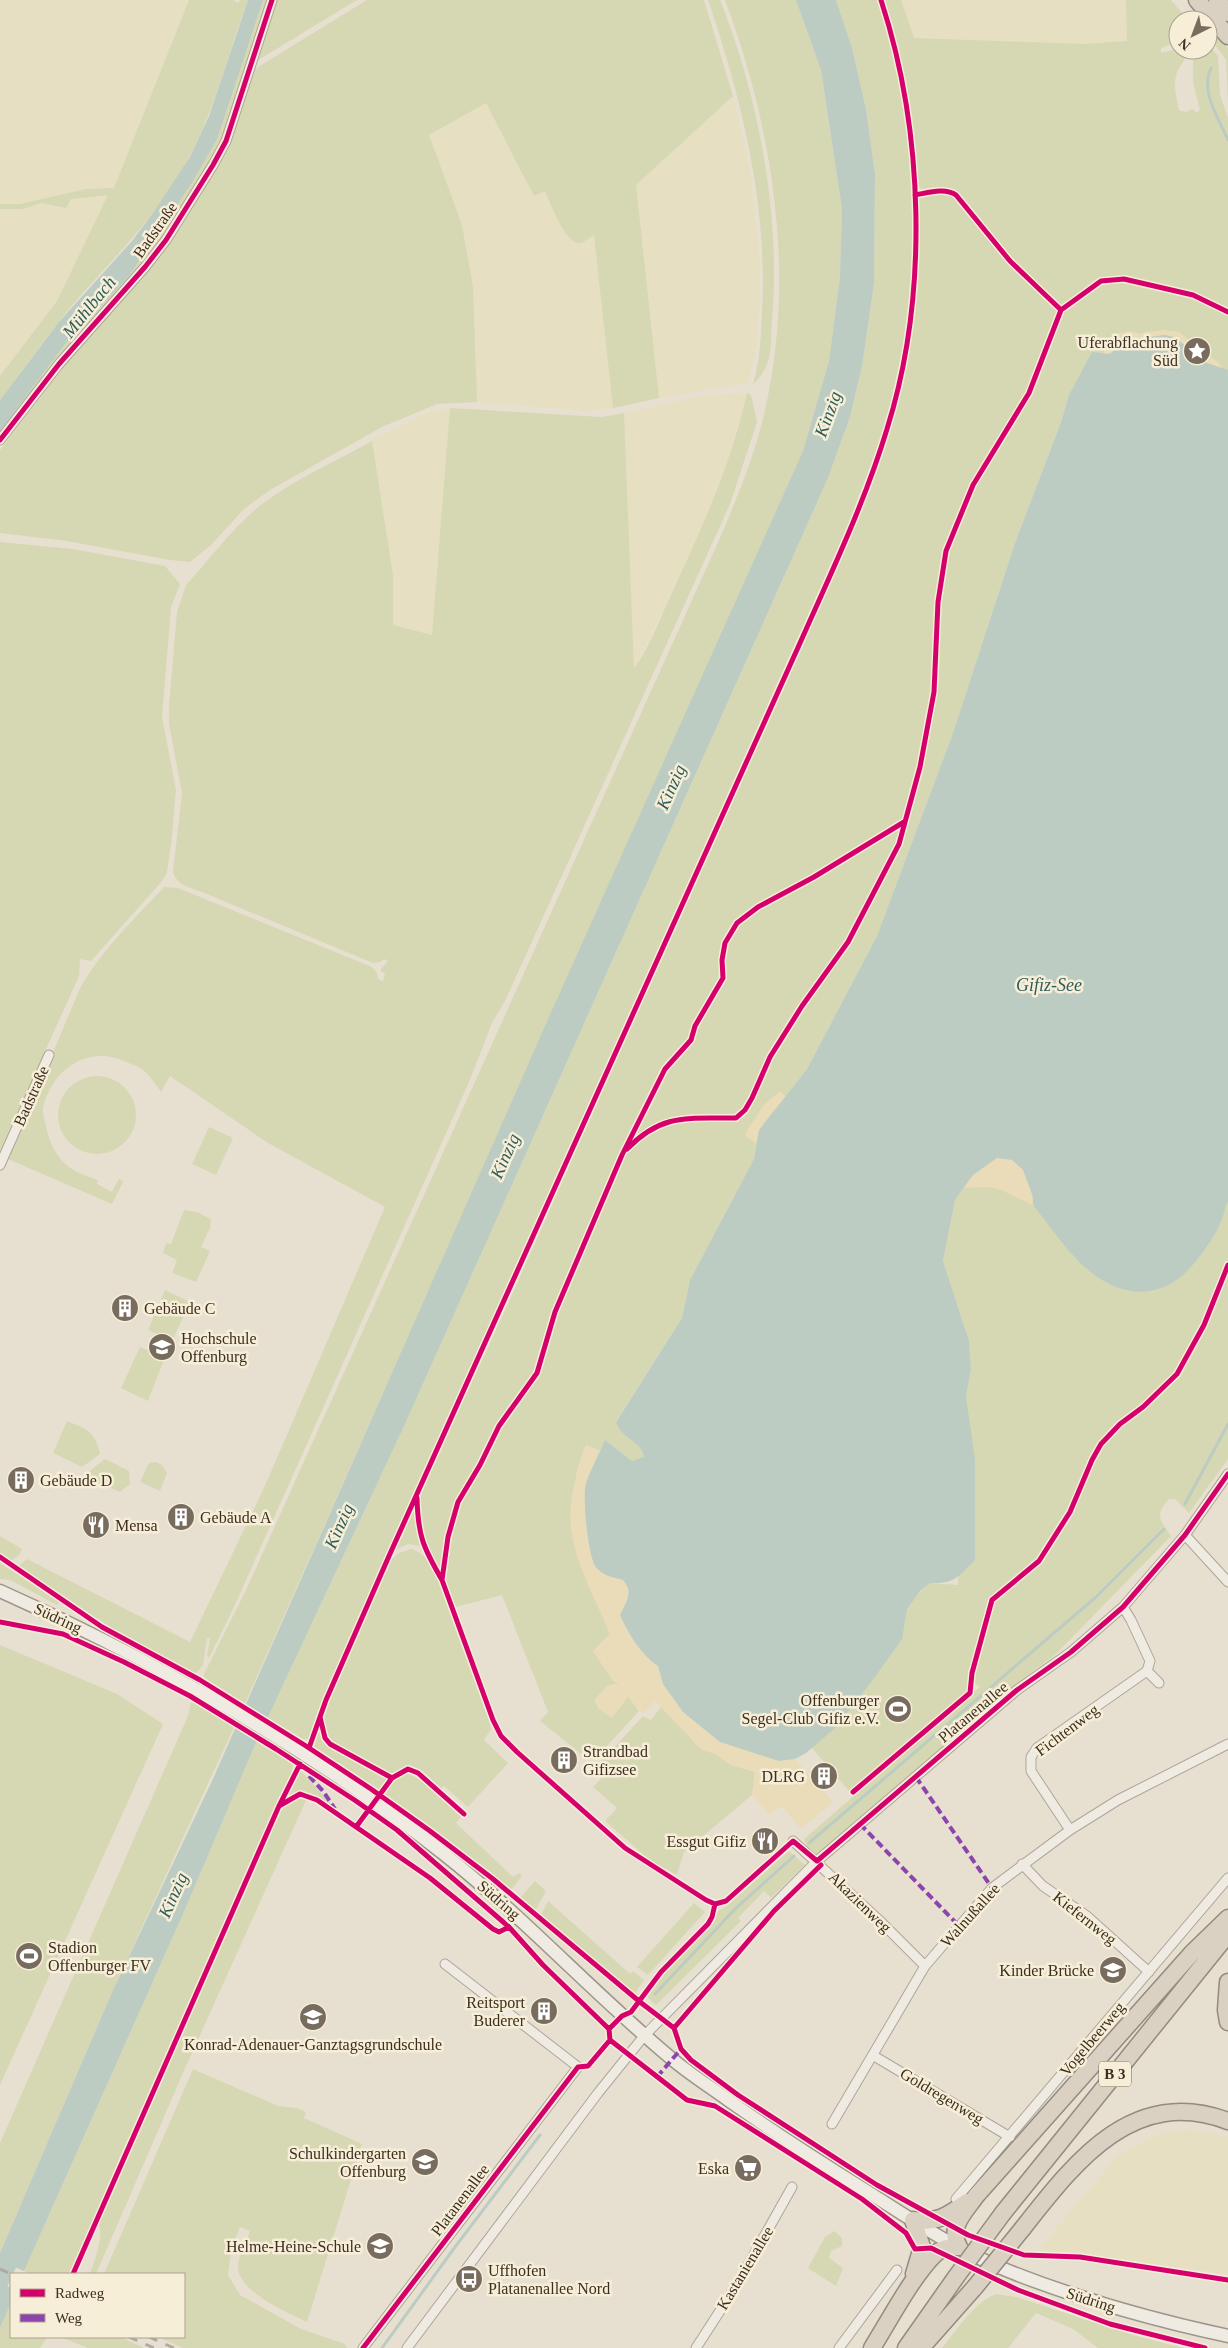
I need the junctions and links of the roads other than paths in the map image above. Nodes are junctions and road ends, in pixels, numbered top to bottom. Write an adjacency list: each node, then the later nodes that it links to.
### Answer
1 (272, 0): 6 (street, Badstraße)
2 (1197, 0): 5 (highway)
3 (1217, 0): 4 (highway)
4 (1228, 13)
5 (1228, 36)
6 (0, 440)
7 (49, 1054): 8 (street, Badstraße)
8 (0, 1165)
9 (1227, 1480): 10 (street, Platanenallee)
10 (1185, 1535): 11 (street); 13 (street, Platanenallee)
11 (1228, 1582)
12 (0, 1591): 29 (street, Südring)
13 (1122, 1607): 14 (street); 19 (street, Platanenallee)
14 (1147, 1671): 15 (street); 17 (street, Fichtenweg)
15 (1159, 1683)
16 (1228, 1744): 17 (street, Walnußallee)
17 (1070, 1830): 20 (street, Walnußallee)
18 (793, 1841): 19 (street, Akazienweg)
19 (816, 1861): 25 (street, Akazienweg); 29 (street, Platanenallee)
20 (1022, 1864): 25 (street, Walnußallee); 26 (street, Kiefernweg)
21 (1228, 1878): 26 (street, Vogelbeerweg)
22 (1228, 1918): 35 (highway)
23 (1228, 1934): 47 (highway, B 3, bridge)
24 (445, 1964): 42 (street, Platanenallee)
25 (924, 1966): 30 (street, Walnußallee)
26 (1149, 1972): 33 (street, Vogelbeerweg)
27 (1228, 1982): 28 (highway)
28 (1228, 2022)
29 (644, 2036): 37 (street, Südring); 43 (street, Platanenallee)
30 (874, 2056): 32 (street, Walnußallee); 33 (street, Goldregenweg)
31 (1228, 2120): 48 (highway, bridge)
32 (832, 2124)
33 (1010, 2137): 36 (street, Vogelbeerweg)
34 (792, 2187): 44 (street, Kastanienallee)
35 (976, 2196): 37 (highway); 38 (highway)
36 (956, 2199)
37 (913, 2220): 38 (street, Südring); 40 (highway)
38 (959, 2247): 40 (highway); 41 (street, Südring)
39 (897, 2270): 45 (street)
40 (907, 2293): 46 (highway)
41 (1228, 2336)
42 (362, 2348)
43 (406, 2348)
44 (696, 2348)
45 (839, 2348)
46 (872, 2348)
47 (906, 2348)
48 (921, 2348)

